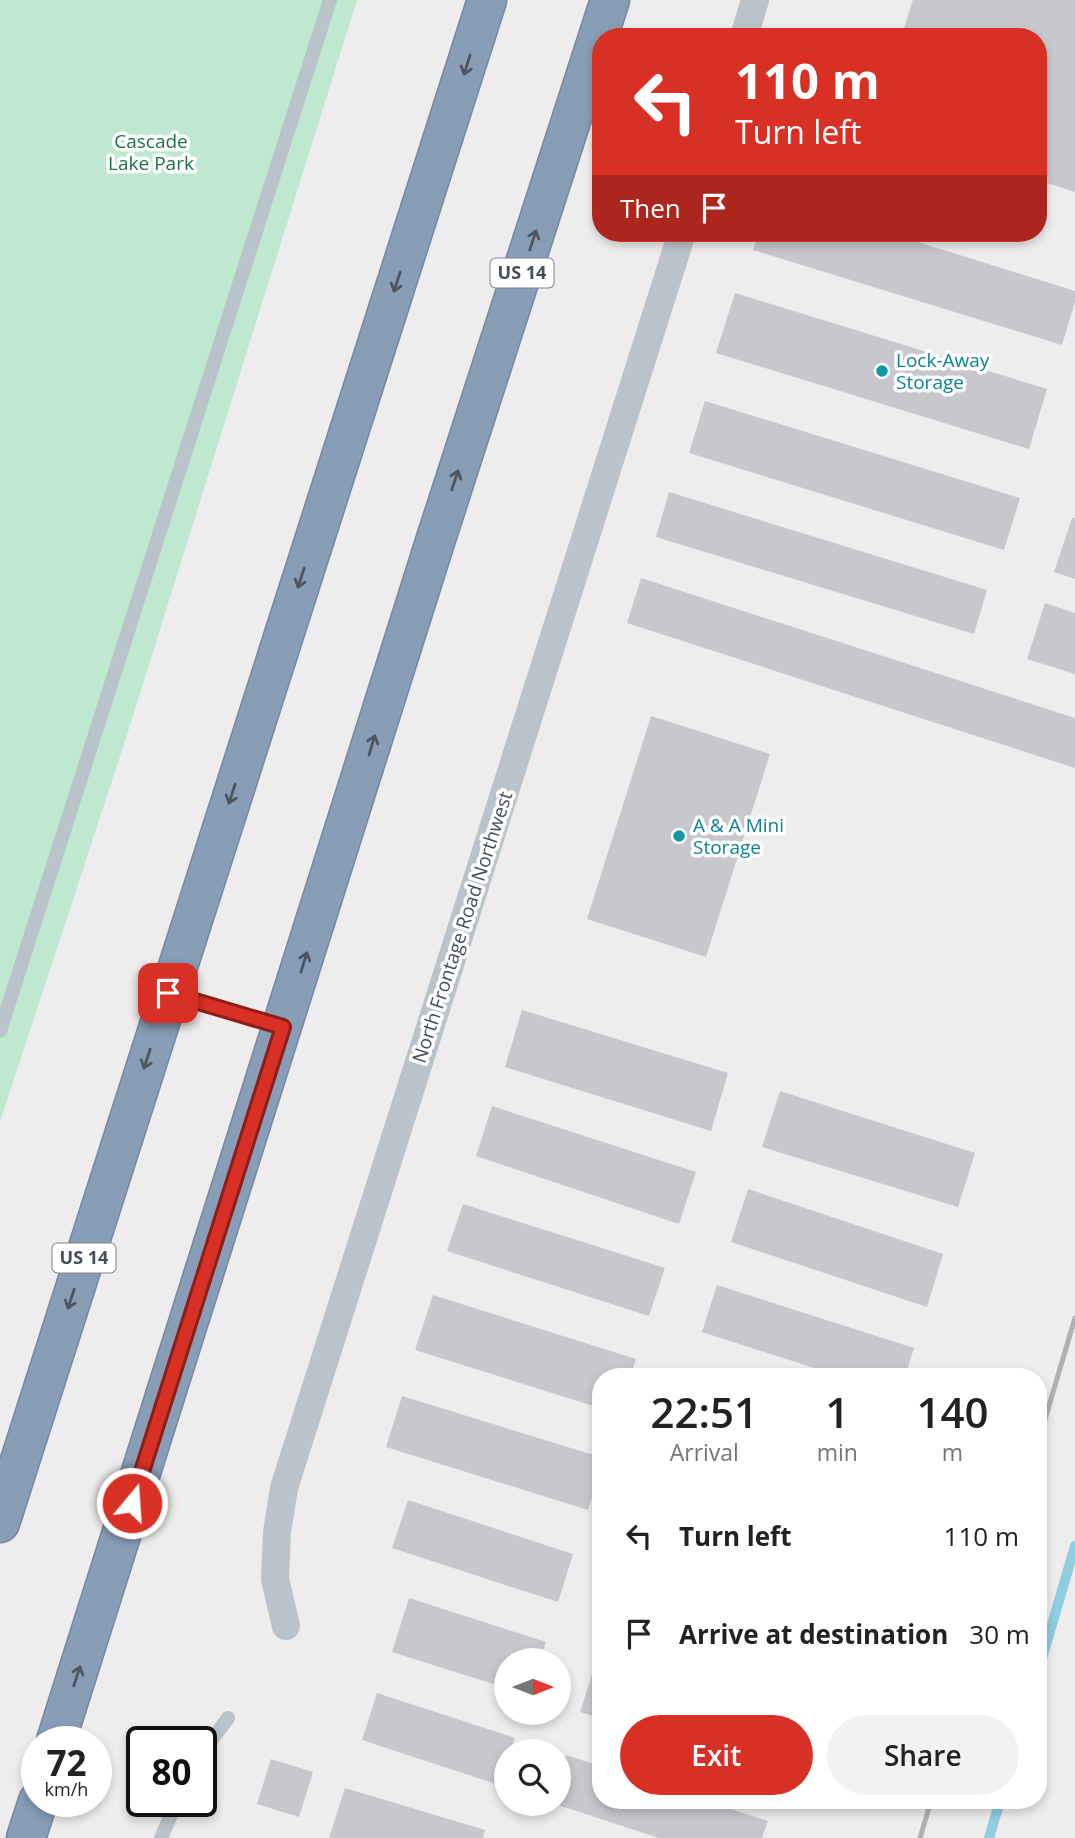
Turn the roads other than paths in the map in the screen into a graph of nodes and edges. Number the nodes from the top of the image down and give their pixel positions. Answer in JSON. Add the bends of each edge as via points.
{"nodes":[{"id":1,"x":330,"y":0,"type":"edge"},
{"id":2,"x":487,"y":0,"type":"edge"},
{"id":3,"x":610,"y":0,"type":"edge"},
{"id":4,"x":755,"y":0,"type":"edge"},
{"id":5,"x":601,"y":28,"type":"edge"},
{"id":6,"x":747,"y":28,"type":"edge"},
{"id":7,"x":592,"y":56,"type":"edge"},
{"id":8,"x":679,"y":242,"type":"edge"},
{"id":9,"x":168,"y":993,"type":"junction"},
{"id":10,"x":283,"y":1027,"type":"junction"},
{"id":11,"x":0,"y":1031,"type":"edge"},
{"id":12,"x":0,"y":1523,"type":"edge"},
{"id":13,"x":286,"y":1626,"type":"dead end"},
{"id":14,"x":228,"y":1718,"type":"dead end"},
{"id":15,"x":61,"y":1726,"type":"edge"},
{"id":16,"x":217,"y":1733,"type":"edge"},
{"id":17,"x":32,"y":1817,"type":"edge"},
{"id":18,"x":170,"y":1817,"type":"edge"},
{"id":19,"x":26,"y":1838,"type":"edge"},
{"id":20,"x":161,"y":1838,"type":"edge"}],
"edges":[{"from":1,"to":11,"type":"lane"},
{"from":2,"to":9,"type":"highway","number":"US 14","one_way":true},
{"from":5,"to":3,"type":"highway","number":"US 14","one_way":true},
{"from":4,"to":6,"type":"street"},
{"from":10,"to":7,"type":"highway","number":"US 14","one_way":true},
{"from":8,"to":13,"type":"street","name":"North Frontage Road Northwest","via":[[284,1488],[276,1532],[275,1579]]},
{"from":9,"to":10,"type":"lane"},
{"from":9,"to":12,"type":"highway","number":"US 14","one_way":true},
{"from":15,"to":10,"type":"highway","number":"US 14","one_way":true},
{"from":14,"to":16,"type":"lane"},
{"from":17,"to":19,"type":"highway"},
{"from":18,"to":20,"type":"lane"}]}
